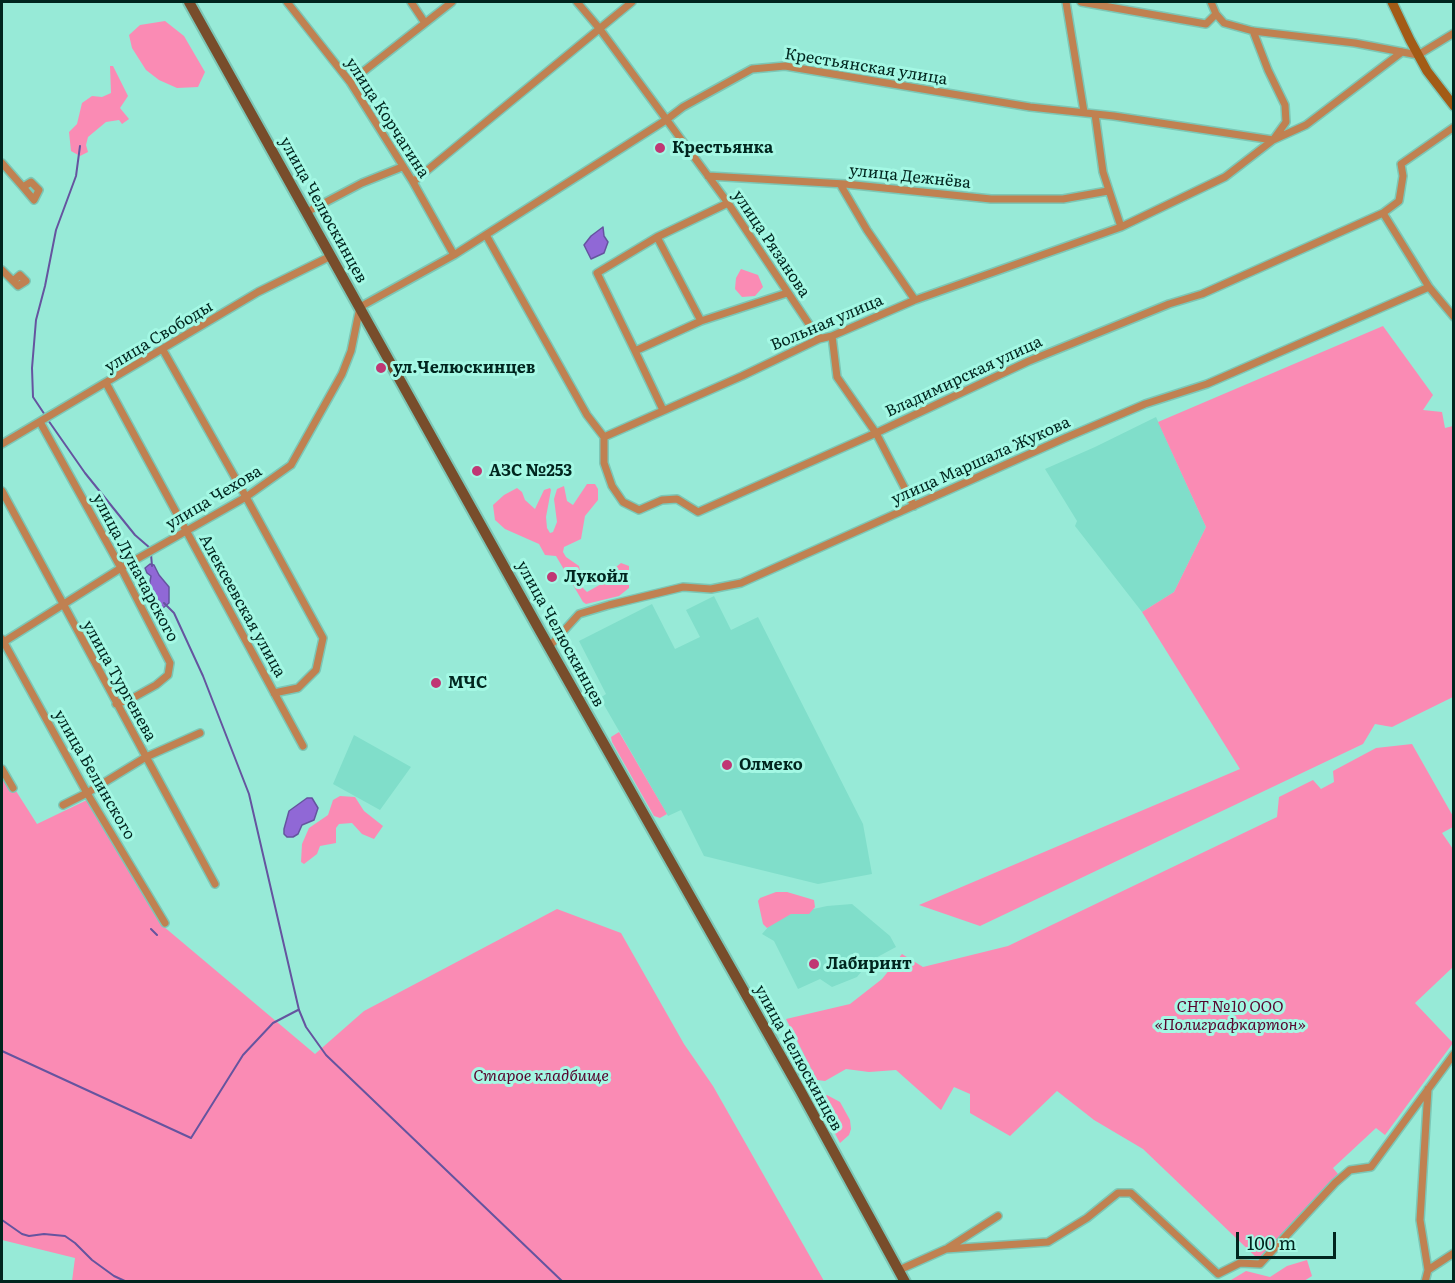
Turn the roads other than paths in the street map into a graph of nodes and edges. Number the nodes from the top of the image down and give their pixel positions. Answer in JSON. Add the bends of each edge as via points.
{"nodes":[{"id":1,"x":189,"y":2,"type":"edge"},
{"id":2,"x":288,"y":2,"type":"edge"},
{"id":3,"x":411,"y":2,"type":"edge"},
{"id":4,"x":452,"y":2,"type":"edge"},
{"id":5,"x":577,"y":2,"type":"edge"},
{"id":6,"x":632,"y":2,"type":"edge"},
{"id":7,"x":1066,"y":2,"type":"edge"},
{"id":8,"x":1081,"y":2,"type":"edge"},
{"id":9,"x":1211,"y":2,"type":"edge"},
{"id":10,"x":1392,"y":2,"type":"edge"},
{"id":11,"x":1216,"y":14,"type":"junction"},
{"id":12,"x":425,"y":23,"type":"junction"},
{"id":13,"x":599,"y":28,"type":"junction"},
{"id":14,"x":1253,"y":31,"type":"junction"},
{"id":15,"x":1454,"y":33,"type":"edge"},
{"id":16,"x":1402,"y":52,"type":"junction"},
{"id":17,"x":1418,"y":55,"type":"junction"},
{"id":18,"x":350,"y":82,"type":"junction"},
{"id":19,"x":1454,"y":106,"type":"edge"},
{"id":20,"x":1084,"y":112,"type":"junction"},
{"id":21,"x":1095,"y":114,"type":"junction"},
{"id":22,"x":666,"y":120,"type":"junction"},
{"id":23,"x":1454,"y":127,"type":"edge"},
{"id":24,"x":1273,"y":140,"type":"junction"},
{"id":25,"x":2,"y":163,"type":"edge"},
{"id":26,"x":402,"y":167,"type":"junction"},
{"id":27,"x":708,"y":176,"type":"junction"},
{"id":28,"x":413,"y":183,"type":"junction"},
{"id":29,"x":840,"y":184,"type":"junction"},
{"id":30,"x":23,"y":187,"type":"dead end"},
{"id":31,"x":1108,"y":191,"type":"junction"},
{"id":32,"x":728,"y":203,"type":"junction"},
{"id":33,"x":308,"y":212,"type":"junction"},
{"id":34,"x":1383,"y":213,"type":"junction"},
{"id":35,"x":1121,"y":227,"type":"junction"},
{"id":36,"x":486,"y":235,"type":"junction"},
{"id":37,"x":657,"y":237,"type":"junction"},
{"id":38,"x":454,"y":255,"type":"junction"},
{"id":39,"x":331,"y":256,"type":"junction"},
{"id":40,"x":2,"y":270,"type":"edge"},
{"id":41,"x":13,"y":281,"type":"dead end"},
{"id":42,"x":1429,"y":287,"type":"junction"},
{"id":43,"x":788,"y":293,"type":"junction"},
{"id":44,"x":915,"y":300,"type":"junction"},
{"id":45,"x":360,"y":307,"type":"junction"},
{"id":46,"x":1454,"y":317,"type":"edge"},
{"id":47,"x":701,"y":321,"type":"junction"},
{"id":48,"x":832,"y":336,"type":"junction"},
{"id":49,"x":819,"y":339,"type":"junction"},
{"id":50,"x":163,"y":350,"type":"junction"},
{"id":51,"x":635,"y":351,"type":"junction"},
{"id":52,"x":106,"y":383,"type":"junction"},
{"id":53,"x":663,"y":410,"type":"junction"},
{"id":54,"x":40,"y":422,"type":"junction"},
{"id":55,"x":876,"y":433,"type":"junction"},
{"id":56,"x":604,"y":437,"type":"junction"},
{"id":57,"x":2,"y":444,"type":"edge"},
{"id":58,"x":2,"y":491,"type":"edge"},
{"id":59,"x":246,"y":496,"type":"junction"},
{"id":60,"x":914,"y":506,"type":"junction"},
{"id":61,"x":186,"y":532,"type":"junction"},
{"id":62,"x":122,"y":568,"type":"junction"},
{"id":63,"x":63,"y":606,"type":"junction"},
{"id":64,"x":2,"y":641,"type":"edge"},
{"id":65,"x":549,"y":646,"type":"junction"},
{"id":66,"x":274,"y":693,"type":"junction"},
{"id":67,"x":116,"y":704,"type":"junction"},
{"id":68,"x":200,"y":733,"type":"dead end"},
{"id":69,"x":303,"y":746,"type":"dead end"},
{"id":70,"x":146,"y":757,"type":"junction"},
{"id":71,"x":2,"y":769,"type":"edge"},
{"id":72,"x":13,"y":788,"type":"dead end"},
{"id":73,"x":87,"y":793,"type":"junction"},
{"id":74,"x":63,"y":805,"type":"dead end"},
{"id":75,"x":215,"y":884,"type":"dead end"},
{"id":76,"x":165,"y":923,"type":"dead end"},
{"id":77,"x":1454,"y":1054,"type":"edge"},
{"id":78,"x":1428,"y":1089,"type":"junction"},
{"id":79,"x":998,"y":1216,"type":"dead end"},
{"id":80,"x":946,"y":1249,"type":"junction"},
{"id":81,"x":1454,"y":1253,"type":"edge"},
{"id":82,"x":899,"y":1270,"type":"junction"},
{"id":83,"x":1428,"y":1270,"type":"junction"},
{"id":84,"x":905,"y":1281,"type":"edge"},
{"id":85,"x":1425,"y":1281,"type":"edge"}],
"edges":[{"from":1,"to":33,"type":"main road","name":"улица Челюскинцев"},
{"from":2,"to":18,"type":"street","name":"улица Корчагина"},
{"from":3,"to":12,"type":"street"},
{"from":4,"to":12,"type":"street"},
{"from":5,"to":13,"type":"street","name":"улица Рязанова"},
{"from":6,"to":13,"type":"street"},
{"from":7,"to":20,"type":"street"},
{"from":8,"to":11,"type":"street","via":[[1206,24]]},
{"from":9,"to":11,"type":"street"},
{"from":10,"to":17,"type":"street"},
{"from":11,"to":14,"type":"street","via":[[1224,23]]},
{"from":12,"to":18,"type":"street"},
{"from":13,"to":22,"type":"street","name":"улица Рязанова"},
{"from":13,"to":28,"type":"street"},
{"from":14,"to":16,"type":"street"},
{"from":14,"to":24,"type":"street","via":[[1285,105],[1286,122]]},
{"from":15,"to":17,"type":"street"},
{"from":16,"to":17,"type":"street"},
{"from":16,"to":24,"type":"street","via":[[1306,125]]},
{"from":17,"to":19,"type":"street"},
{"from":18,"to":26,"type":"street","name":"улица Корчагина"},
{"from":20,"to":21,"type":"street","name":"Крестьянская улица"},
{"from":20,"to":22,"type":"street","name":"Крестьянская улица","via":[[1030,107],[785,66],[752,69]]},
{"from":21,"to":24,"type":"street","name":"Крестьянская улица"},
{"from":21,"to":31,"type":"street"},
{"from":22,"to":27,"type":"street","name":"улица Рязанова"},
{"from":22,"to":36,"type":"street","name":"Крестьянская улица"},
{"from":23,"to":34,"type":"street","name":"Владимирская улица","via":[[1401,164],[1399,201]]},
{"from":24,"to":35,"type":"street","name":"Вольная улица","via":[[1225,177]]},
{"from":25,"to":30,"type":"street"},
{"from":26,"to":28,"type":"street","name":"улица Корчагина"},
{"from":26,"to":33,"type":"street"},
{"from":27,"to":29,"type":"street","name":"улица Дежнёва"},
{"from":27,"to":32,"type":"street","name":"улица Рязанова"},
{"from":28,"to":38,"type":"street","name":"улица Корчагина"},
{"from":29,"to":31,"type":"street","name":"улица Дежнёва","via":[[992,199],[1063,199]]},
{"from":29,"to":44,"type":"street"},
{"from":31,"to":35,"type":"street"},
{"from":32,"to":37,"type":"street"},
{"from":32,"to":43,"type":"street","name":"улица Рязанова"},
{"from":33,"to":39,"type":"main road","name":"улица Челюскинцев"},
{"from":34,"to":42,"type":"street"},
{"from":34,"to":55,"type":"street","name":"Владимирская улица","via":[[1202,294],[1029,361]]},
{"from":35,"to":44,"type":"street","name":"Вольная улица"},
{"from":36,"to":38,"type":"street","name":"Крестьянская улица"},
{"from":36,"to":56,"type":"street","via":[[587,415]]},
{"from":37,"to":47,"type":"street"},
{"from":37,"to":51,"type":"street","via":[[597,273]]},
{"from":38,"to":45,"type":"street","name":"Крестьянская улица"},
{"from":39,"to":45,"type":"main road","name":"улица Челюскинцев"},
{"from":39,"to":50,"type":"street","name":"улица Свободы","via":[[258,292]]},
{"from":40,"to":41,"type":"street"},
{"from":42,"to":46,"type":"street"},
{"from":42,"to":60,"type":"street","name":"улица Маршала Жукова","via":[[1208,384],[1145,404]]},
{"from":43,"to":47,"type":"street"},
{"from":43,"to":49,"type":"street","name":"улица Рязанова"},
{"from":44,"to":48,"type":"street","name":"Вольная улица"},
{"from":45,"to":59,"type":"street","name":"улица Чехова","via":[[342,374],[291,465]]},
{"from":45,"to":65,"type":"main road","name":"улица Челюскинцев"},
{"from":47,"to":51,"type":"street"},
{"from":48,"to":49,"type":"street"},
{"from":48,"to":55,"type":"street","via":[[837,377]]},
{"from":49,"to":53,"type":"street","name":"Вольная улица"},
{"from":50,"to":52,"type":"street","name":"улица Свободы"},
{"from":50,"to":59,"type":"street"},
{"from":51,"to":53,"type":"street"},
{"from":52,"to":54,"type":"street","name":"улица Свободы"},
{"from":52,"to":61,"type":"street","name":"Алексеевская улица"},
{"from":53,"to":56,"type":"street","name":"Вольная улица"},
{"from":54,"to":57,"type":"street","name":"улица Свободы"},
{"from":54,"to":62,"type":"street","name":"улица Луначарского"},
{"from":55,"to":56,"type":"street","name":"Владимирская улица","via":[[698,512],[677,499],[662,500],[639,510],[623,502],[604,463]]},
{"from":55,"to":60,"type":"street"},
{"from":58,"to":63,"type":"street","name":"улица Тургенева"},
{"from":59,"to":61,"type":"street","name":"улица Чехова"},
{"from":59,"to":66,"type":"street","via":[[323,638],[316,670],[298,688]]},
{"from":60,"to":65,"type":"street","name":"улица Маршала Жукова","via":[[741,583],[711,589],[683,587],[579,614]]},
{"from":61,"to":62,"type":"street","name":"улица Чехова"},
{"from":61,"to":66,"type":"street","name":"Алексеевская улица"},
{"from":62,"to":63,"type":"street","name":"улица Чехова"},
{"from":62,"to":67,"type":"street","name":"улица Луначарского","via":[[170,670],[156,685]]},
{"from":63,"to":64,"type":"street","name":"улица Чехова"},
{"from":63,"to":67,"type":"street","name":"улица Тургенева"},
{"from":64,"to":73,"type":"street","name":"улица Белинского"},
{"from":65,"to":82,"type":"main road","name":"улица Челюскинцев"},
{"from":66,"to":69,"type":"street","name":"Алексеевская улица"},
{"from":67,"to":70,"type":"street","name":"улица Тургенева"},
{"from":68,"to":70,"type":"street"},
{"from":70,"to":73,"type":"street"},
{"from":70,"to":75,"type":"street","name":"улица Тургенева"},
{"from":71,"to":72,"type":"street"},
{"from":73,"to":74,"type":"street"},
{"from":73,"to":76,"type":"street","name":"улица Белинского"},
{"from":77,"to":78,"type":"street"},
{"from":78,"to":80,"type":"street","via":[[1371,1167],[1350,1170],[1335,1183],[1260,1264],[1240,1263],[1218,1274],[1131,1194],[1118,1193],[1048,1242]]},
{"from":78,"to":83,"type":"street","via":[[1420,1220]]},
{"from":79,"to":80,"type":"street"},
{"from":80,"to":82,"type":"street"},
{"from":81,"to":83,"type":"street"},
{"from":82,"to":84,"type":"main road","name":"улица Челюскинцев"},
{"from":83,"to":85,"type":"street"}]}
